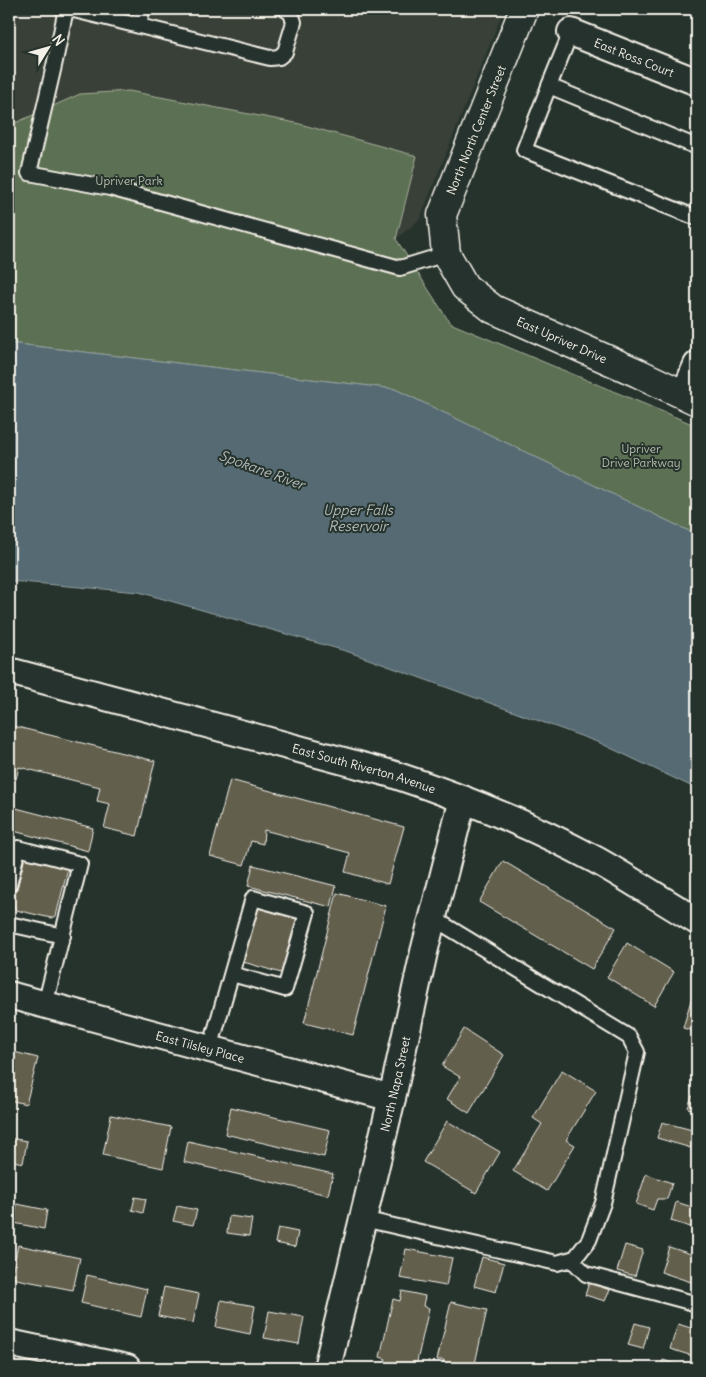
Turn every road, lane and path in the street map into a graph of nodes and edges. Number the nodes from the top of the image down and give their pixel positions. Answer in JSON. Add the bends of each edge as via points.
{"nodes":[{"id":1,"x":66,"y":9,"type":"edge"},
{"id":2,"x":70,"y":9,"type":"edge"},
{"id":3,"x":142,"y":9,"type":"edge"},
{"id":4,"x":285,"y":9,"type":"edge"},
{"id":5,"x":524,"y":9,"type":"edge"},
{"id":6,"x":139,"y":26,"type":"junction"},
{"id":7,"x":571,"y":32,"type":"joint"},
{"id":8,"x":697,"y":82,"type":"edge"},
{"id":9,"x":549,"y":86,"type":"junction"},
{"id":10,"x":697,"y":147,"type":"edge"},
{"id":11,"x":697,"y":218,"type":"edge"},
{"id":12,"x":446,"y":254,"type":"junction"},
{"id":13,"x":697,"y":366,"type":"edge"},
{"id":14,"x":691,"y":398,"type":"edge"},
{"id":15,"x":9,"y":671,"type":"edge"},
{"id":16,"x":463,"y":799,"type":"junction"},
{"id":17,"x":9,"y":885,"type":"edge"},
{"id":18,"x":433,"y":918,"type":"junction"},
{"id":19,"x":697,"y":921,"type":"edge"},
{"id":20,"x":9,"y":924,"type":"edge"},
{"id":21,"x":63,"y":936,"type":"junction"},
{"id":22,"x":232,"y":974,"type":"junction"},
{"id":23,"x":9,"y":995,"type":"edge"},
{"id":24,"x":45,"y":1005,"type":"junction"},
{"id":25,"x":210,"y":1048,"type":"junction"},
{"id":26,"x":392,"y":1098,"type":"junction"},
{"id":27,"x":363,"y":1220,"type":"junction"},
{"id":28,"x":571,"y":1259,"type":"junction"},
{"id":29,"x":697,"y":1304,"type":"edge"},
{"id":30,"x":9,"y":1343,"type":"edge"},
{"id":31,"x":127,"y":1368,"type":"edge"},
{"id":32,"x":327,"y":1368,"type":"edge"}],
"edges":[{"from":1,"to":12,"type":"lane","via":[[29,173],[110,188],[400,268]]},
{"from":2,"to":6,"type":"lane"},
{"from":3,"to":6,"type":"lane"},
{"from":4,"to":6,"type":"lane","via":[[291,13],[294,22],[284,52],[279,57],[270,58]]},
{"from":5,"to":12,"type":"street","name":"North North Center Street","via":[[442,214]]},
{"from":7,"to":8,"type":"street","name":"East Ross Court"},
{"from":7,"to":9,"type":"lane"},
{"from":9,"to":10,"type":"lane"},
{"from":9,"to":11,"type":"lane","via":[[524,150]]},
{"from":12,"to":14,"type":"street","name":"East Upriver Drive","via":[[465,288],[493,309]]},
{"from":13,"to":14,"type":"street"},
{"from":15,"to":16,"type":"street","name":"East South Riverton Avenue","via":[[392,774]]},
{"from":16,"to":18,"type":"street","name":"North Napa Street"},
{"from":16,"to":19,"type":"street","name":"East South Riverton Avenue","via":[[597,861]]},
{"from":17,"to":21,"type":"lane","via":[[18,848],[80,864]]},
{"from":18,"to":26,"type":"street","name":"North Napa Street"},
{"from":18,"to":28,"type":"lane","via":[[611,1024],[629,1037],[636,1052],[603,1203],[589,1240]]},
{"from":20,"to":21,"type":"lane"},
{"from":21,"to":24,"type":"lane"},
{"from":22,"to":22,"type":"lane","via":[[285,989],[307,914],[253,898]]},
{"from":22,"to":25,"type":"lane"},
{"from":23,"to":24,"type":"street","name":"East Tilsley Place"},
{"from":24,"to":25,"type":"street","name":"East Tilsley Place"},
{"from":25,"to":26,"type":"street","name":"East Tilsley Place"},
{"from":26,"to":27,"type":"street","name":"North Napa Street"},
{"from":27,"to":28,"type":"lane","via":[[557,1264]]},
{"from":27,"to":32,"type":"street","name":"North Napa Street"},
{"from":28,"to":29,"type":"lane","via":[[586,1274]]},
{"from":30,"to":31,"type":"street"}]}
